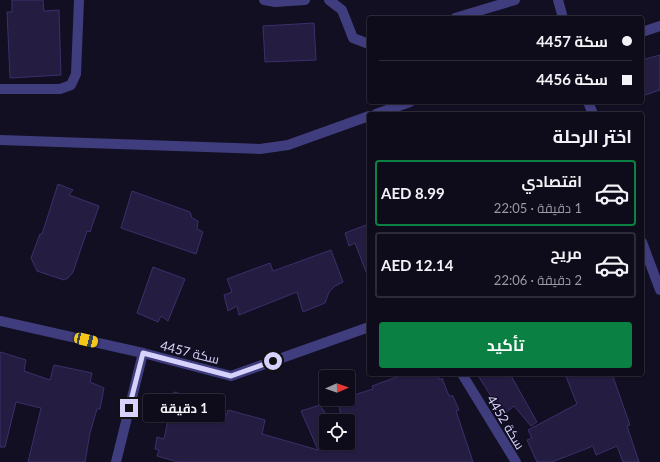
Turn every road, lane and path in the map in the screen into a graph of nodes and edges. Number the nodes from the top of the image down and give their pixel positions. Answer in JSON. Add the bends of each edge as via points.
{"nodes":[{"id":1,"x":79,"y":0,"type":"edge"},
{"id":2,"x":264,"y":0,"type":"edge"},
{"id":3,"x":305,"y":0,"type":"edge"},
{"id":4,"x":329,"y":0,"type":"edge"},
{"id":5,"x":515,"y":0,"type":"edge"},
{"id":6,"x":558,"y":0,"type":"edge"},
{"id":7,"x":462,"y":16,"type":"edge"},
{"id":8,"x":562,"y":16,"type":"edge"},
{"id":9,"x":660,"y":26,"type":"edge"},
{"id":10,"x":644,"y":31,"type":"edge"},
{"id":11,"x":367,"y":43,"type":"edge"},
{"id":12,"x":0,"y":89,"type":"edge"},
{"id":13,"x":404,"y":104,"type":"edge"},
{"id":14,"x":382,"y":112,"type":"edge"},
{"id":15,"x":367,"y":117,"type":"edge"},
{"id":16,"x":0,"y":140,"type":"edge"},
{"id":17,"x":644,"y":247,"type":"edge"},
{"id":18,"x":660,"y":290,"type":"edge"},
{"id":19,"x":0,"y":321,"type":"edge"},
{"id":20,"x":367,"y":328,"type":"edge"},
{"id":21,"x":143,"y":353,"type":"junction"},
{"id":22,"x":463,"y":376,"type":"edge"},
{"id":23,"x":116,"y":462,"type":"edge"},
{"id":24,"x":516,"y":462,"type":"edge"}],
"edges":[{"from":1,"to":12,"type":"street","via":[[76,74],[71,85],[60,89]]},
{"from":2,"to":3,"type":"street"},
{"from":4,"to":11,"type":"street","via":[[342,10],[353,38]]},
{"from":5,"to":7,"type":"street"},
{"from":6,"to":8,"type":"street"},
{"from":9,"to":10,"type":"street"},
{"from":13,"to":14,"type":"street"},
{"from":15,"to":16,"type":"street","via":[[288,145],[260,150]]},
{"from":17,"to":18,"type":"street"},
{"from":19,"to":21,"type":"street","name":"سكة 4457"},
{"from":20,"to":21,"type":"street","name":"سكة 4457","via":[[231,376]]},
{"from":21,"to":23,"type":"street"},
{"from":22,"to":24,"type":"street","name":"سكة 4452"}]}
